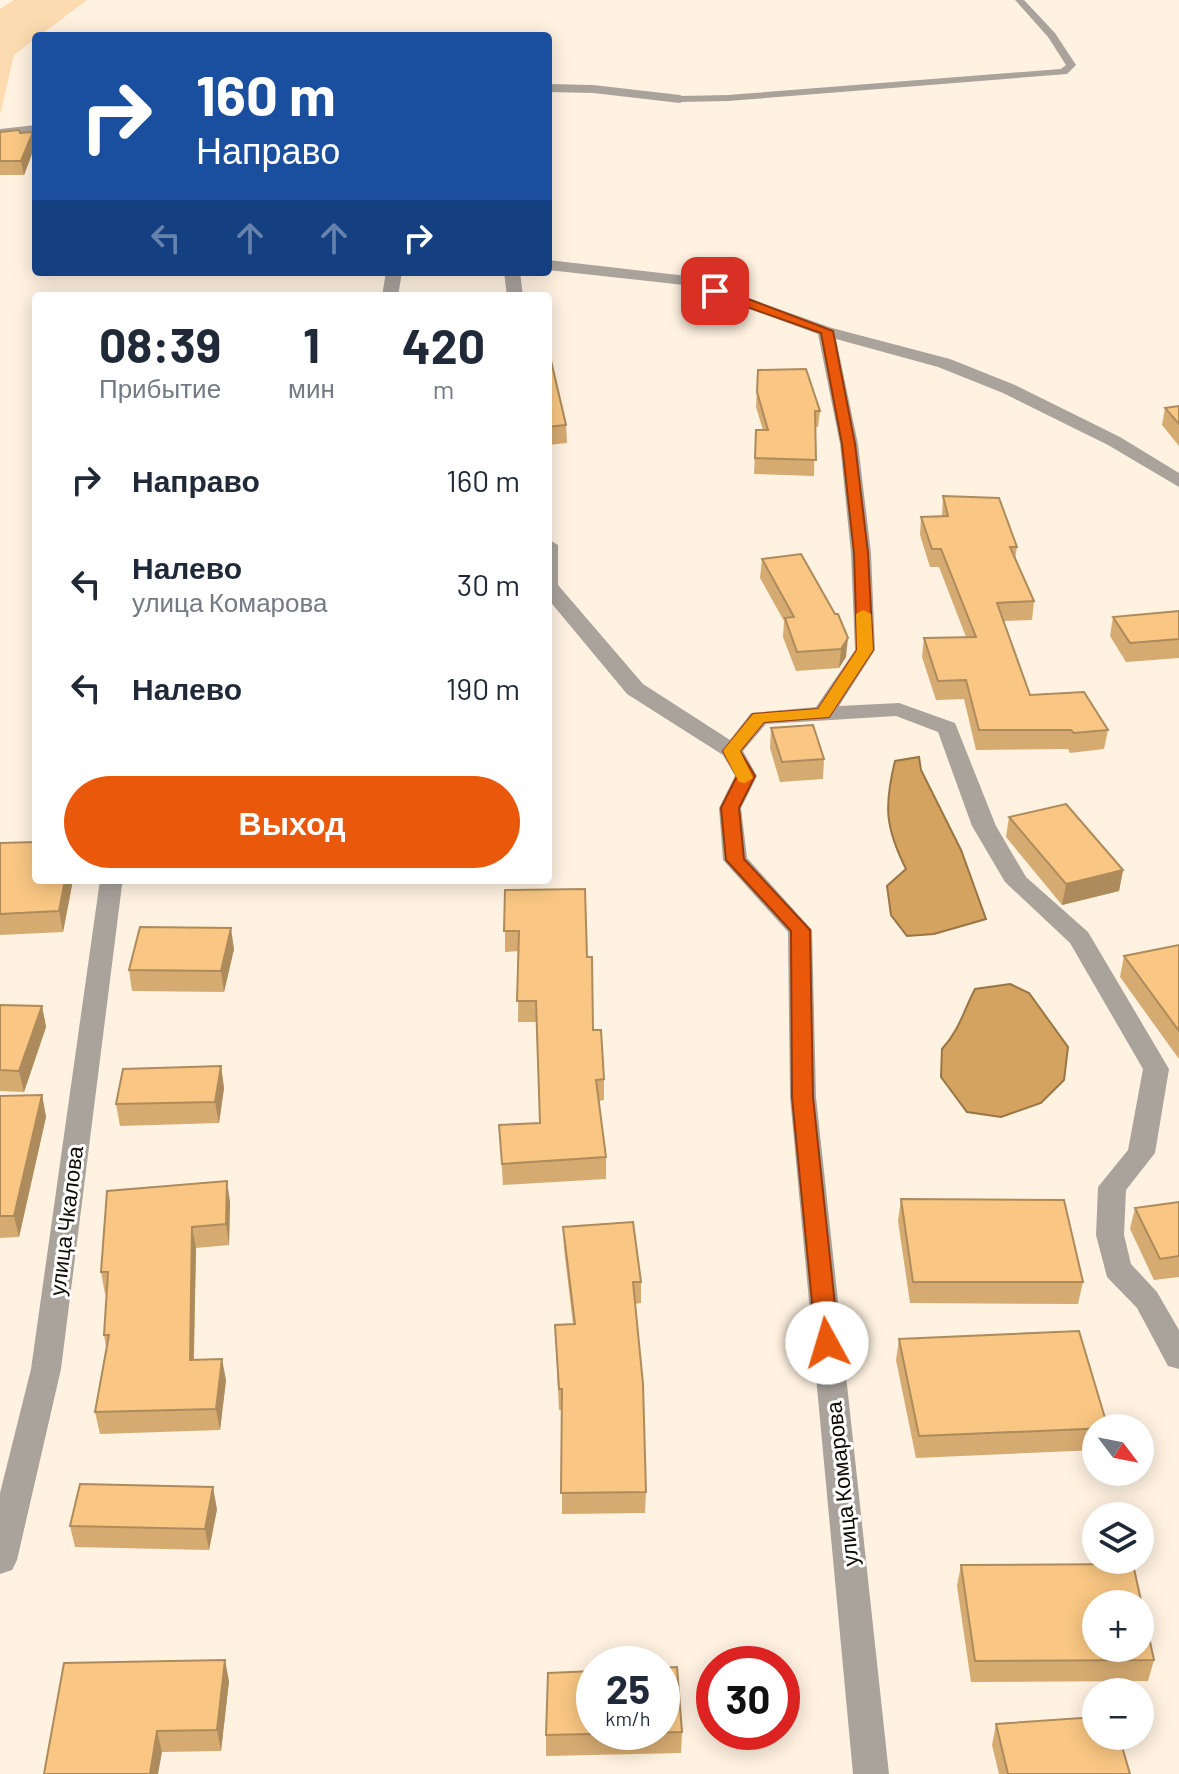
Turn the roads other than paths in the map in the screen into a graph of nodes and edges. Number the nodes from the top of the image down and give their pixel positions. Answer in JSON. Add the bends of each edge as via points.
{"nodes":[{"id":1,"x":1019,"y":0,"type":"edge"},
{"id":2,"x":552,"y":88,"type":"edge"},
{"id":3,"x":680,"y":99,"type":"joint"},
{"id":4,"x":32,"y":129,"type":"edge"},
{"id":5,"x":0,"y":133,"type":"edge"},
{"id":6,"x":552,"y":265,"type":"edge"},
{"id":7,"x":826,"y":331,"type":"junction"},
{"id":8,"x":1179,"y":481,"type":"edge"},
{"id":9,"x":552,"y":591,"type":"edge"},
{"id":10,"x":823,"y":713,"type":"junction"},
{"id":11,"x":732,"y":751,"type":"junction"},
{"id":12,"x":110,"y":884,"type":"edge"},
{"id":13,"x":1179,"y":1357,"type":"edge"},
{"id":14,"x":0,"y":1560,"type":"edge"},
{"id":15,"x":871,"y":1774,"type":"edge"}],
"edges":[{"from":1,"to":3,"type":"lane","via":[[1071,65],[1064,72]]},
{"from":2,"to":3,"type":"street"},
{"from":4,"to":5,"type":"street"},
{"from":6,"to":7,"type":"street","via":[[687,281]]},
{"from":7,"to":8,"type":"street","via":[[944,363],[1009,389],[1114,441]]},
{"from":7,"to":10,"type":"street","via":[[849,444],[865,650]]},
{"from":9,"to":11,"type":"street","via":[[635,689]]},
{"from":10,"to":11,"type":"street","via":[[759,718]]},
{"from":10,"to":13,"type":"street","via":[[899,709],[947,728],[984,826],[1017,882],[1079,938],[1156,1069],[1141,1153],[1112,1187],[1110,1235],[1117,1269],[1147,1300]]},
{"from":11,"to":15,"type":"street","name":"улица Комарова","via":[[746,776],[730,808],[735,860],[800,930],[803,1097]]},
{"from":12,"to":14,"type":"street","name":"улица Чкалова","via":[[46,1369]]}]}
